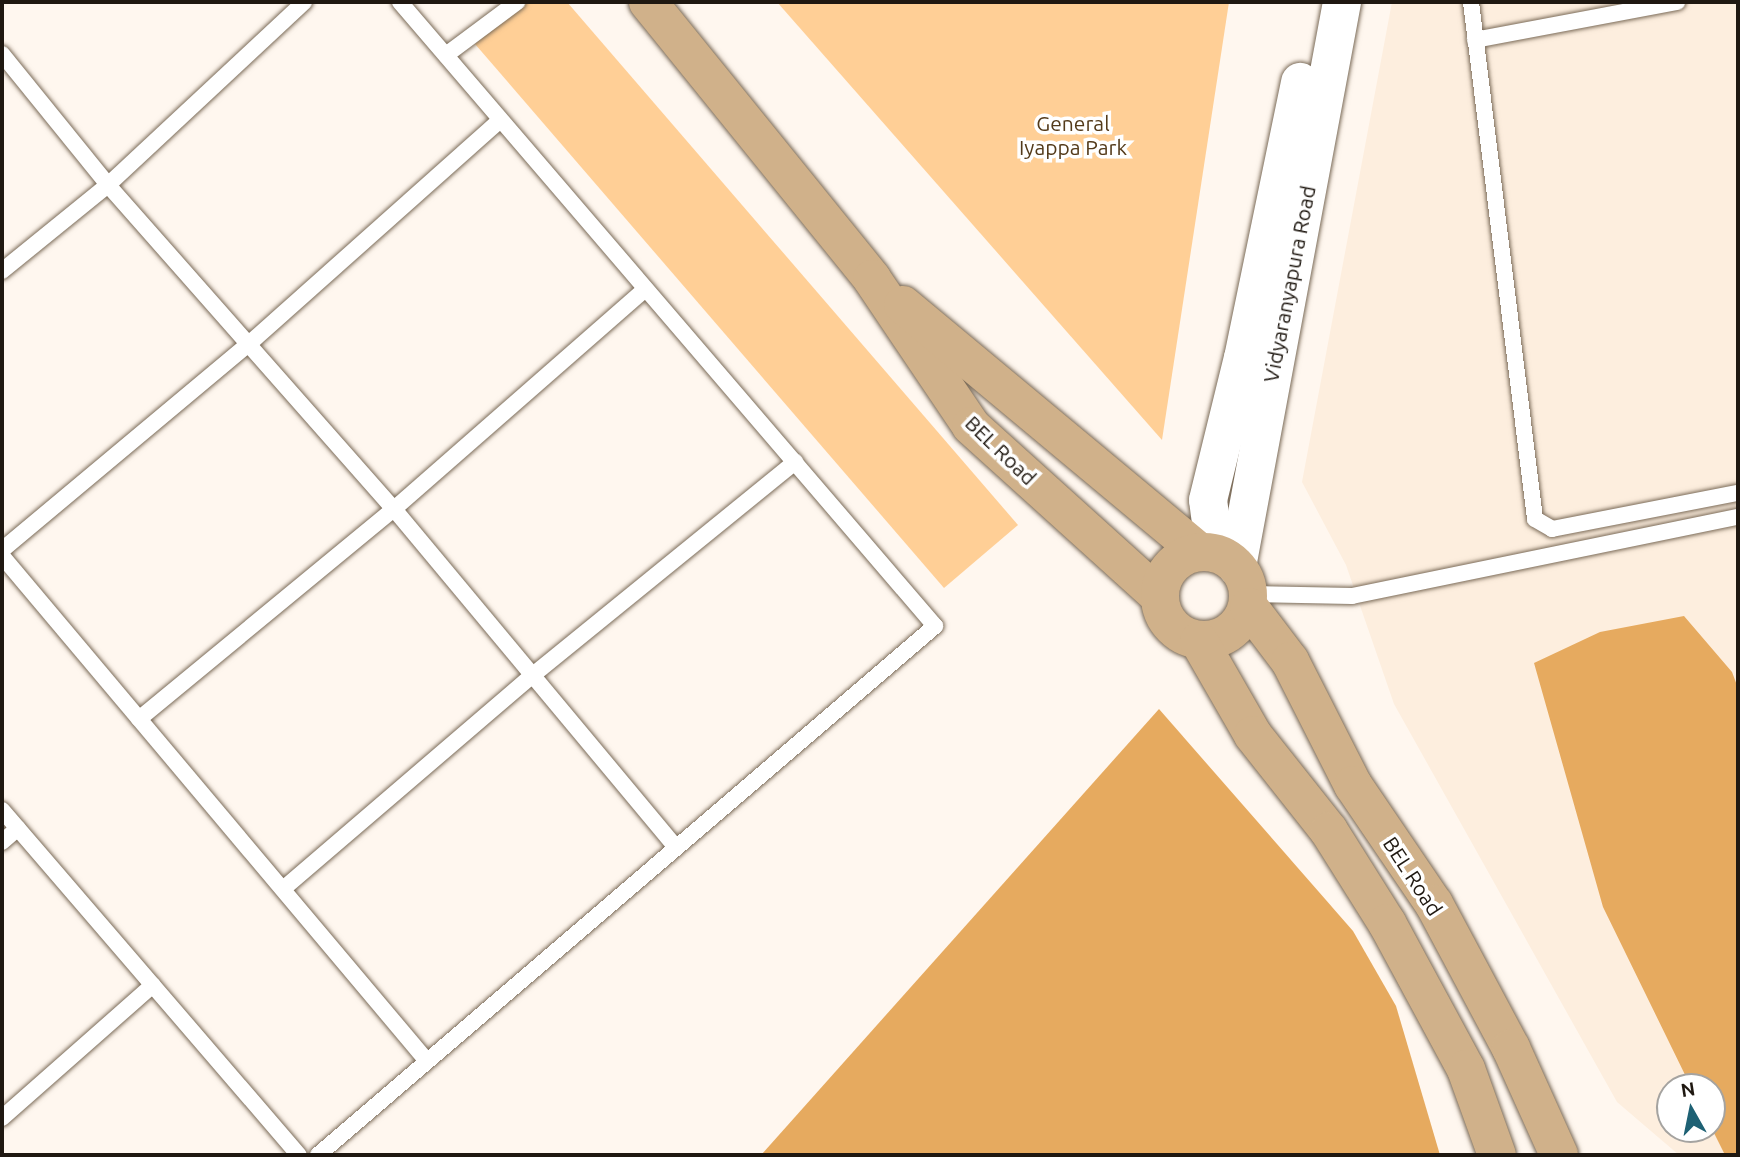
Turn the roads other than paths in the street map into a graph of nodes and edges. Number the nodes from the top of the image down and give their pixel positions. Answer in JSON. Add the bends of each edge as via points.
{"nodes":[{"id":1,"x":304,"y":2,"type":"edge"},
{"id":2,"x":400,"y":2,"type":"edge"},
{"id":3,"x":517,"y":2,"type":"edge"},
{"id":4,"x":648,"y":2,"type":"edge"},
{"id":5,"x":1316,"y":2,"type":"edge"},
{"id":6,"x":1342,"y":2,"type":"edge"},
{"id":7,"x":1471,"y":2,"type":"edge"},
{"id":8,"x":1677,"y":2,"type":"edge"},
{"id":9,"x":1475,"y":40,"type":"junction"},
{"id":10,"x":2,"y":54,"type":"edge"},
{"id":11,"x":446,"y":55,"type":"junction"},
{"id":12,"x":500,"y":120,"type":"junction"},
{"id":13,"x":108,"y":185,"type":"junction"},
{"id":14,"x":2,"y":271,"type":"edge"},
{"id":15,"x":872,"y":279,"type":"junction"},
{"id":16,"x":645,"y":289,"type":"junction"},
{"id":17,"x":250,"y":343,"type":"junction"},
{"id":18,"x":795,"y":462,"type":"junction"},
{"id":19,"x":1738,"y":493,"type":"edge"},
{"id":20,"x":394,"y":509,"type":"junction"},
{"id":21,"x":1738,"y":517,"type":"edge"},
{"id":22,"x":2,"y":550,"type":"edge"},
{"id":23,"x":2,"y":556,"type":"edge"},
{"id":24,"x":1230,"y":575,"type":"junction"},
{"id":25,"x":1159,"y":596,"type":"junction"},
{"id":26,"x":1199,"y":641,"type":"junction"},
{"id":27,"x":533,"y":675,"type":"junction"},
{"id":28,"x":139,"y":719,"type":"junction"},
{"id":29,"x":2,"y":810,"type":"edge"},
{"id":30,"x":18,"y":828,"type":"junction"},
{"id":31,"x":2,"y":842,"type":"edge"},
{"id":32,"x":676,"y":847,"type":"junction"},
{"id":33,"x":282,"y":889,"type":"junction"},
{"id":34,"x":153,"y":985,"type":"junction"},
{"id":35,"x":427,"y":1061,"type":"junction"},
{"id":36,"x":2,"y":1118,"type":"edge"},
{"id":37,"x":299,"y":1155,"type":"edge"},
{"id":38,"x":318,"y":1155,"type":"edge"},
{"id":39,"x":1497,"y":1155,"type":"edge"},
{"id":40,"x":1559,"y":1155,"type":"edge"}],
"edges":[{"from":1,"to":13,"type":"lane"},
{"from":2,"to":11,"type":"lane"},
{"from":3,"to":11,"type":"lane"},
{"from":4,"to":15,"type":"main road","name":"BEL Road"},
{"from":5,"to":24,"type":"main road","name":"Vidyaranyapura Road","via":[[1243,358],[1208,500]]},
{"from":6,"to":24,"type":"main road","name":"Vidyaranyapura Road"},
{"from":7,"to":9,"type":"lane"},
{"from":8,"to":9,"type":"lane"},
{"from":9,"to":19,"type":"lane","via":[[1535,519],[1552,529]]},
{"from":10,"to":13,"type":"lane"},
{"from":11,"to":12,"type":"lane"},
{"from":12,"to":16,"type":"lane"},
{"from":12,"to":17,"type":"lane"},
{"from":13,"to":14,"type":"lane"},
{"from":13,"to":17,"type":"lane"},
{"from":15,"to":24,"type":"main road","name":"BEL Road"},
{"from":15,"to":25,"type":"main road","name":"BEL Road","via":[[971,426]]},
{"from":16,"to":18,"type":"lane"},
{"from":16,"to":20,"type":"lane"},
{"from":17,"to":20,"type":"lane"},
{"from":17,"to":22,"type":"lane"},
{"from":18,"to":27,"type":"lane"},
{"from":18,"to":32,"type":"lane","via":[[935,626]]},
{"from":20,"to":27,"type":"lane"},
{"from":20,"to":28,"type":"lane"},
{"from":21,"to":24,"type":"lane","via":[[1352,596]]},
{"from":23,"to":28,"type":"lane"},
{"from":24,"to":25,"type":"main road","via":[[1178,560],[1164,575]]},
{"from":24,"to":26,"type":"main road","via":[[1231,631]]},
{"from":24,"to":40,"type":"main road","name":"BEL Road","via":[[1290,661],[1353,785],[1434,904],[1511,1048]]},
{"from":25,"to":26,"type":"main road","via":[[1170,626]]},
{"from":26,"to":39,"type":"main road","via":[[1252,735],[1329,831],[1387,922],[1466,1069]]},
{"from":27,"to":32,"type":"lane"},
{"from":27,"to":33,"type":"lane"},
{"from":28,"to":33,"type":"lane"},
{"from":29,"to":30,"type":"lane"},
{"from":30,"to":31,"type":"lane"},
{"from":30,"to":34,"type":"lane"},
{"from":32,"to":35,"type":"lane"},
{"from":33,"to":35,"type":"lane"},
{"from":34,"to":36,"type":"lane"},
{"from":34,"to":37,"type":"lane"},
{"from":35,"to":38,"type":"lane"}]}
